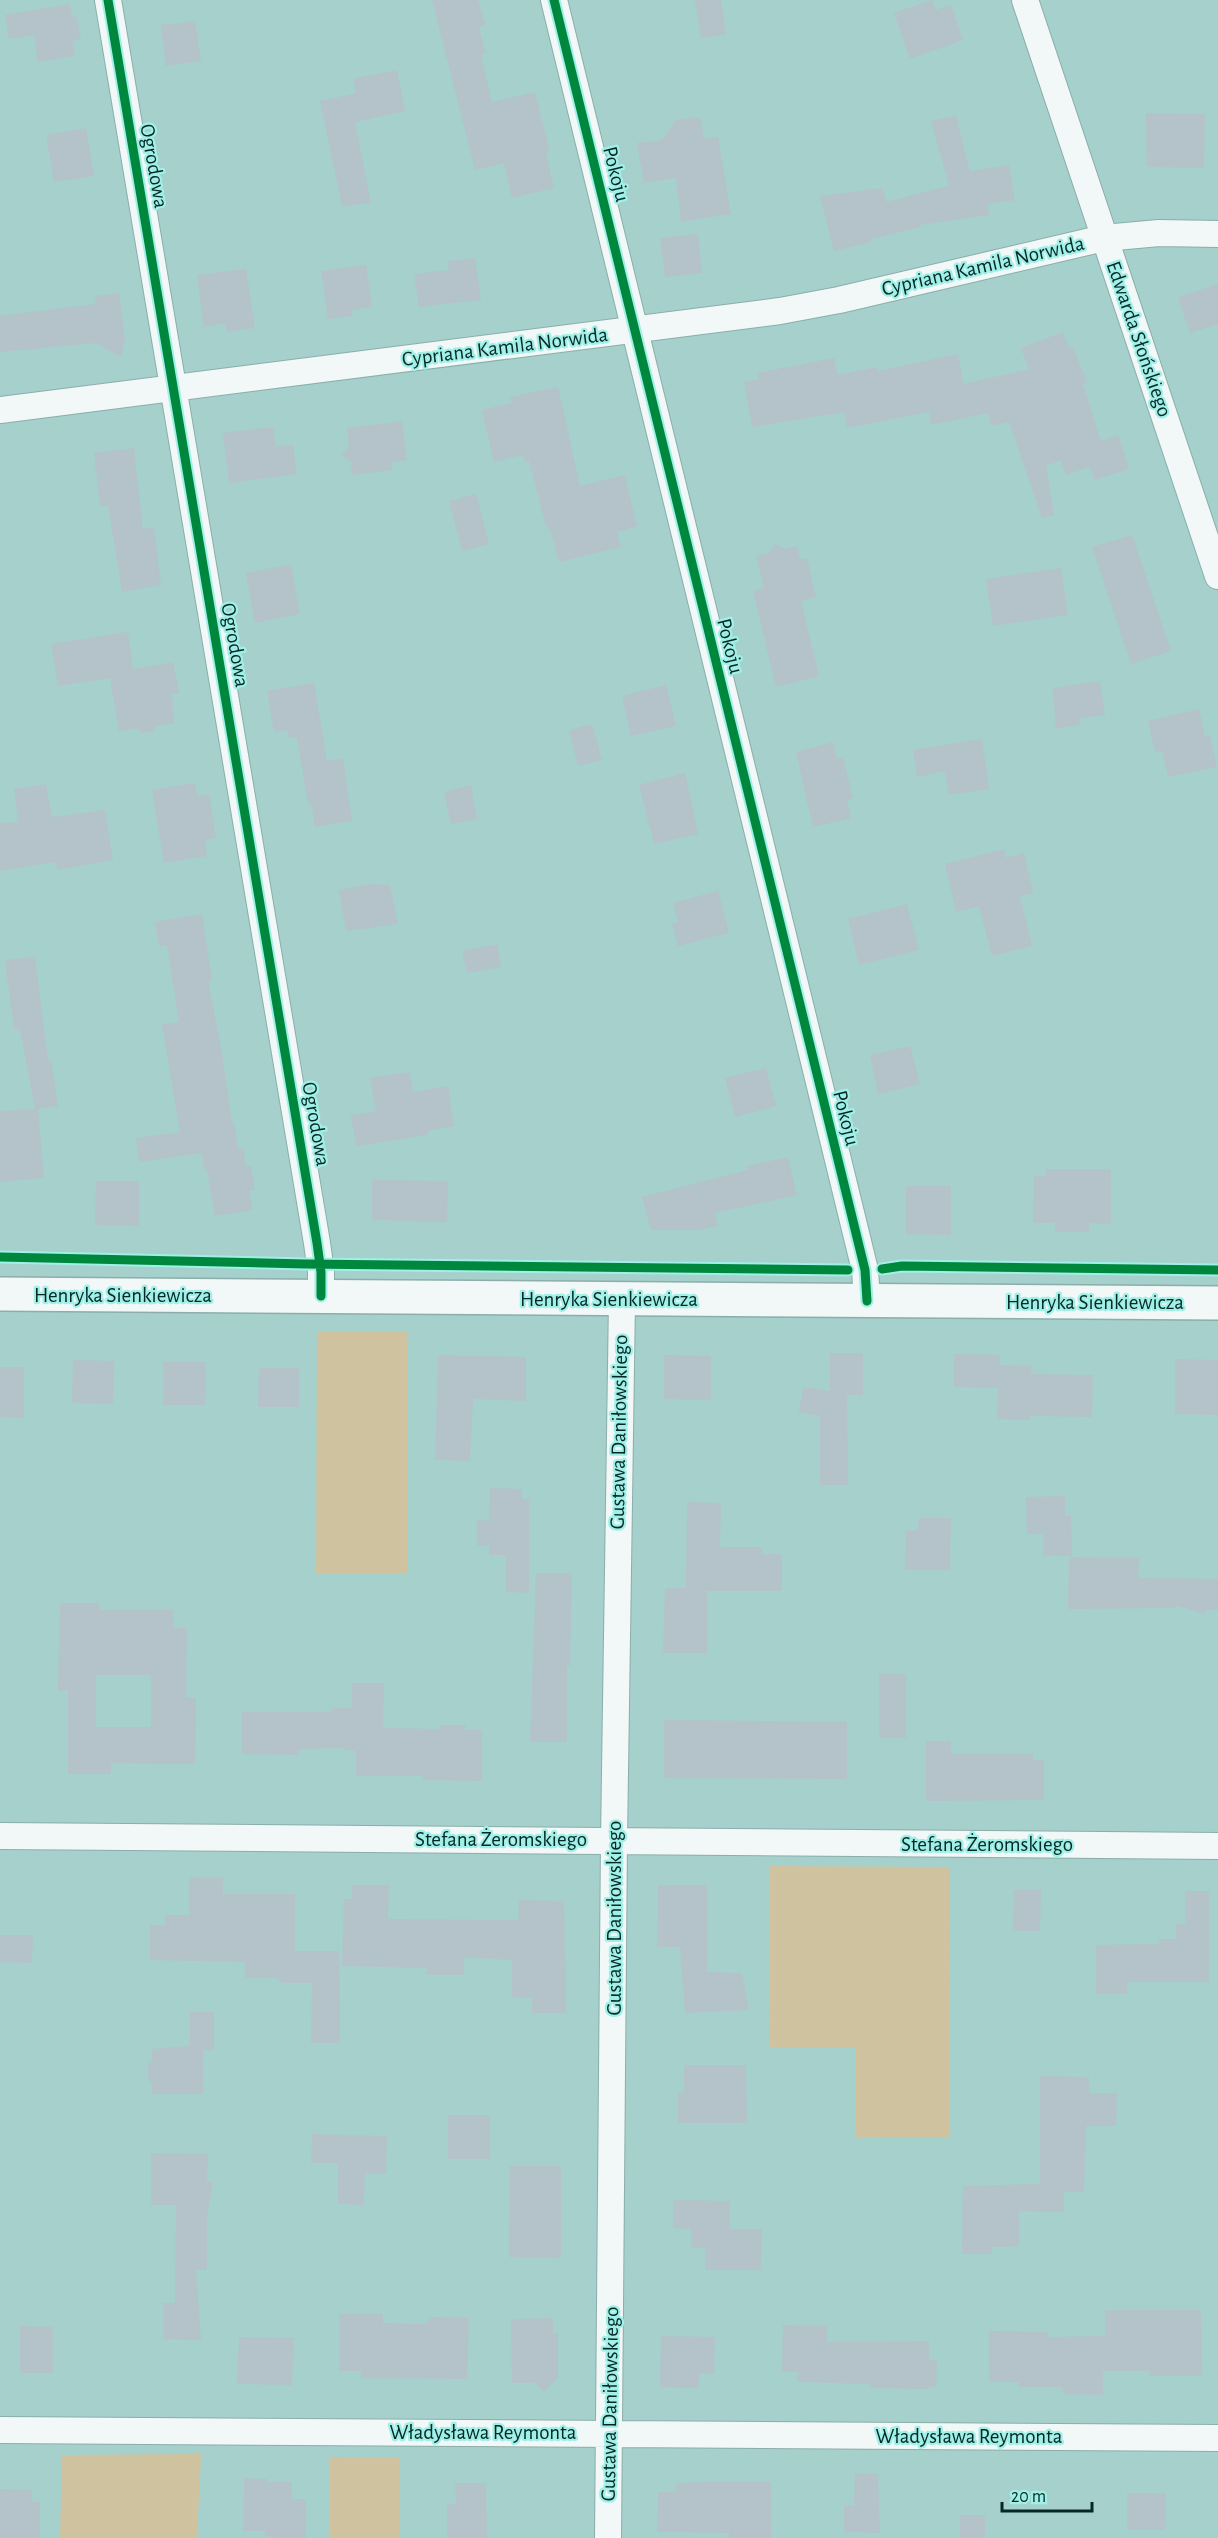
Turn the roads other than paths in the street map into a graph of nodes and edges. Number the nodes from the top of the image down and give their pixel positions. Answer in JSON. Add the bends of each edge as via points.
{"nodes":[{"id":1,"x":108,"y":0,"type":"edge"},
{"id":2,"x":554,"y":0,"type":"edge"},
{"id":3,"x":1025,"y":0,"type":"edge"},
{"id":4,"x":1218,"y":234,"type":"edge"},
{"id":5,"x":1104,"y":238,"type":"junction"},
{"id":6,"x":636,"y":331,"type":"junction"},
{"id":7,"x":174,"y":389,"type":"junction"},
{"id":8,"x":0,"y":410,"type":"edge"},
{"id":9,"x":1218,"y":576,"type":"edge"},
{"id":10,"x":0,"y":1294,"type":"edge"},
{"id":11,"x":321,"y":1296,"type":"junction"},
{"id":12,"x":622,"y":1299,"type":"junction"},
{"id":13,"x":867,"y":1301,"type":"junction"},
{"id":14,"x":1218,"y":1303,"type":"edge"},
{"id":15,"x":0,"y":1836,"type":"edge"},
{"id":16,"x":614,"y":1840,"type":"junction"},
{"id":17,"x":1218,"y":1846,"type":"edge"},
{"id":18,"x":0,"y":2430,"type":"edge"},
{"id":19,"x":610,"y":2433,"type":"junction"},
{"id":20,"x":1218,"y":2438,"type":"edge"},
{"id":21,"x":608,"y":2538,"type":"edge"}],
"edges":[{"from":1,"to":7,"type":"street","name":"Ogrodowa"},
{"from":2,"to":6,"type":"street","name":"Pokoju"},
{"from":3,"to":5,"type":"street","name":"Edwarda Słońskiego"},
{"from":4,"to":5,"type":"street","name":"Cypriana Kamila Norwida","via":[[1159,233]]},
{"from":5,"to":6,"type":"street","name":"Cypriana Kamila Norwida","via":[[802,307]]},
{"from":5,"to":9,"type":"street","name":"Edwarda Słońskiego"},
{"from":6,"to":7,"type":"street","name":"Cypriana Kamila Norwida"},
{"from":6,"to":13,"type":"street","name":"Pokoju","via":[[865,1270]]},
{"from":7,"to":8,"type":"street","name":"Cypriana Kamila Norwida"},
{"from":7,"to":11,"type":"street","name":"Ogrodowa","via":[[317,1243]]},
{"from":10,"to":11,"type":"street","name":"Henryka Sienkiewicza"},
{"from":11,"to":12,"type":"street","name":"Henryka Sienkiewicza"},
{"from":12,"to":13,"type":"street","name":"Henryka Sienkiewicza"},
{"from":12,"to":16,"type":"street","name":"Gustawa Daniłowskiego"},
{"from":13,"to":14,"type":"street","name":"Henryka Sienkiewicza"},
{"from":15,"to":16,"type":"street","name":"Stefana Żeromskiego"},
{"from":16,"to":17,"type":"street","name":"Stefana Żeromskiego"},
{"from":16,"to":19,"type":"street","name":"Gustawa Daniłowskiego"},
{"from":18,"to":19,"type":"street","name":"Władysława Reymonta"},
{"from":19,"to":20,"type":"street","name":"Władysława Reymonta"},
{"from":19,"to":21,"type":"street","name":"Gustawa Daniłowskiego"}]}
